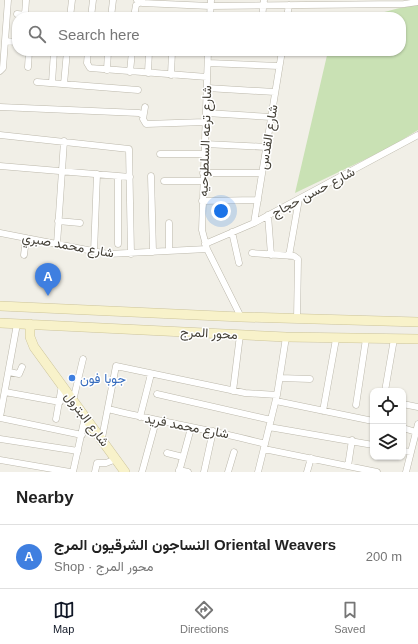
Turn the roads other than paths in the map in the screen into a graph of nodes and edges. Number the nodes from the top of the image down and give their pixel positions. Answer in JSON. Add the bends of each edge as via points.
{"nodes":[{"id":1,"x":8,"y":0,"type":"edge"},
{"id":2,"x":26,"y":0,"type":"edge"},
{"id":3,"x":72,"y":0,"type":"edge"},
{"id":4,"x":93,"y":0,"type":"edge"},
{"id":5,"x":113,"y":0,"type":"edge"},
{"id":6,"x":140,"y":1,"type":"edge"},
{"id":7,"x":313,"y":2,"type":"edge"},
{"id":8,"x":373,"y":2,"type":"edge"},
{"id":9,"x":404,"y":2,"type":"edge"},
{"id":10,"x":418,"y":2,"type":"edge"},
{"id":11,"x":210,"y":3,"type":"edge"},
{"id":12,"x":242,"y":3,"type":"edge"},
{"id":13,"x":264,"y":3,"type":"edge"},
{"id":14,"x":289,"y":5,"type":"junction"},
{"id":15,"x":25,"y":12,"type":"edge"},
{"id":16,"x":71,"y":12,"type":"edge"},
{"id":17,"x":92,"y":12,"type":"edge"},
{"id":18,"x":112,"y":12,"type":"edge"},
{"id":19,"x":134,"y":12,"type":"edge"},
{"id":20,"x":288,"y":12,"type":"edge"},
{"id":21,"x":5,"y":41,"type":"junction"},
{"id":22,"x":12,"y":42,"type":"edge"},
{"id":23,"x":29,"y":56,"type":"edge"},
{"id":24,"x":54,"y":56,"type":"edge"},
{"id":25,"x":67,"y":56,"type":"edge"},
{"id":26,"x":88,"y":56,"type":"edge"},
{"id":27,"x":108,"y":56,"type":"edge"},
{"id":28,"x":132,"y":56,"type":"edge"},
{"id":29,"x":149,"y":56,"type":"edge"},
{"id":30,"x":172,"y":56,"type":"edge"},
{"id":31,"x":208,"y":56,"type":"edge"},
{"id":32,"x":281,"y":56,"type":"edge"},
{"id":33,"x":208,"y":63,"type":"junction"},
{"id":34,"x":279,"y":66,"type":"junction"},
{"id":35,"x":28,"y":67,"type":"dead end"},
{"id":36,"x":107,"y":70,"type":"junction"},
{"id":37,"x":0,"y":71,"type":"edge"},
{"id":38,"x":130,"y":72,"type":"junction"},
{"id":39,"x":148,"y":73,"type":"junction"},
{"id":40,"x":171,"y":75,"type":"junction"},
{"id":41,"x":207,"y":77,"type":"junction"},
{"id":42,"x":37,"y":82,"type":"dead end"},
{"id":43,"x":52,"y":83,"type":"junction"},
{"id":44,"x":64,"y":84,"type":"junction"},
{"id":45,"x":207,"y":88,"type":"junction"},
{"id":46,"x":138,"y":90,"type":"dead end"},
{"id":47,"x":275,"y":92,"type":"junction"},
{"id":48,"x":0,"y":107,"type":"edge"},
{"id":49,"x":145,"y":107,"type":"dead end"},
{"id":50,"x":206,"y":113,"type":"junction"},
{"id":51,"x":143,"y":115,"type":"junction"},
{"id":52,"x":271,"y":117,"type":"junction"},
{"id":53,"x":206,"y":122,"type":"junction"},
{"id":54,"x":0,"y":134,"type":"edge"},
{"id":55,"x":418,"y":136,"type":"edge"},
{"id":56,"x":64,"y":141,"type":"junction"},
{"id":57,"x":205,"y":144,"type":"junction"},
{"id":58,"x":267,"y":147,"type":"junction"},
{"id":59,"x":160,"y":154,"type":"dead end"},
{"id":60,"x":204,"y":154,"type":"junction"},
{"id":61,"x":0,"y":166,"type":"edge"},
{"id":62,"x":62,"y":171,"type":"junction"},
{"id":63,"x":203,"y":173,"type":"junction"},
{"id":64,"x":262,"y":173,"type":"junction"},
{"id":65,"x":97,"y":174,"type":"junction"},
{"id":66,"x":118,"y":176,"type":"junction"},
{"id":67,"x":151,"y":176,"type":"dead end"},
{"id":68,"x":130,"y":177,"type":"junction"},
{"id":69,"x":164,"y":181,"type":"dead end"},
{"id":70,"x":203,"y":181,"type":"junction"},
{"id":71,"x":299,"y":199,"type":"junction"},
{"id":72,"x":258,"y":200,"type":"junction"},
{"id":73,"x":202,"y":201,"type":"junction"},
{"id":74,"x":268,"y":215,"type":"junction"},
{"id":75,"x":58,"y":221,"type":"junction"},
{"id":76,"x":80,"y":223,"type":"dead end"},
{"id":77,"x":169,"y":223,"type":"dead end"},
{"id":78,"x":254,"y":223,"type":"junction"},
{"id":79,"x":232,"y":232,"type":"junction"},
{"id":80,"x":0,"y":233,"type":"edge"},
{"id":81,"x":26,"y":238,"type":"junction"},
{"id":82,"x":57,"y":244,"type":"junction"},
{"id":83,"x":118,"y":244,"type":"dead end"},
{"id":84,"x":206,"y":246,"type":"junction"},
{"id":85,"x":169,"y":251,"type":"junction"},
{"id":86,"x":94,"y":252,"type":"junction"},
{"id":87,"x":153,"y":252,"type":"junction"},
{"id":88,"x":252,"y":253,"type":"dead end"},
{"id":89,"x":131,"y":254,"type":"junction"},
{"id":90,"x":271,"y":254,"type":"junction"},
{"id":91,"x":24,"y":256,"type":"dead end"},
{"id":92,"x":289,"y":256,"type":"junction"},
{"id":93,"x":239,"y":263,"type":"dead end"},
{"id":94,"x":2,"y":305,"type":"edge"},
{"id":95,"x":241,"y":317,"type":"junction"},
{"id":96,"x":298,"y":319,"type":"junction"},
{"id":97,"x":418,"y":322,"type":"edge"},
{"id":98,"x":0,"y":323,"type":"edge"},
{"id":99,"x":17,"y":324,"type":"junction"},
{"id":100,"x":30,"y":324,"type":"junction"},
{"id":101,"x":240,"y":335,"type":"junction"},
{"id":102,"x":286,"y":337,"type":"junction"},
{"id":103,"x":336,"y":339,"type":"junction"},
{"id":104,"x":366,"y":339,"type":"junction"},
{"id":105,"x":394,"y":339,"type":"junction"},
{"id":106,"x":418,"y":339,"type":"edge"},
{"id":107,"x":83,"y":360,"type":"dead end"},
{"id":108,"x":22,"y":367,"type":"dead end"},
{"id":109,"x":9,"y":372,"type":"junction"},
{"id":110,"x":151,"y":374,"type":"junction"},
{"id":111,"x":280,"y":378,"type":"junction"},
{"id":112,"x":310,"y":379,"type":"dead end"},
{"id":113,"x":62,"y":385,"type":"junction"},
{"id":114,"x":386,"y":388,"type":"edge"},
{"id":115,"x":233,"y":390,"type":"junction"},
{"id":116,"x":5,"y":392,"type":"junction"},
{"id":117,"x":157,"y":394,"type":"dead end"},
{"id":118,"x":276,"y":398,"type":"junction"},
{"id":119,"x":73,"y":401,"type":"junction"},
{"id":120,"x":60,"y":402,"type":"junction"},
{"id":121,"x":356,"y":405,"type":"dead end"},
{"id":122,"x":406,"y":405,"type":"edge"},
{"id":123,"x":418,"y":407,"type":"edge"},
{"id":124,"x":108,"y":409,"type":"junction"},
{"id":125,"x":323,"y":410,"type":"junction"},
{"id":126,"x":0,"y":417,"type":"edge"},
{"id":127,"x":85,"y":417,"type":"junction"},
{"id":128,"x":140,"y":417,"type":"junction"},
{"id":129,"x":56,"y":419,"type":"dead end"},
{"id":130,"x":370,"y":420,"type":"edge"},
{"id":131,"x":156,"y":421,"type":"junction"},
{"id":132,"x":270,"y":424,"type":"junction"},
{"id":133,"x":418,"y":424,"type":"edge"},
{"id":134,"x":191,"y":428,"type":"junction"},
{"id":135,"x":406,"y":430,"type":"edge"},
{"id":136,"x":213,"y":431,"type":"junction"},
{"id":137,"x":82,"y":435,"type":"junction"},
{"id":138,"x":417,"y":435,"type":"edge"},
{"id":139,"x":102,"y":438,"type":"junction"},
{"id":140,"x":0,"y":439,"type":"edge"},
{"id":141,"x":352,"y":440,"type":"junction"},
{"id":142,"x":370,"y":443,"type":"edge"},
{"id":143,"x":264,"y":446,"type":"junction"},
{"id":144,"x":78,"y":451,"type":"junction"},
{"id":145,"x":406,"y":451,"type":"edge"},
{"id":146,"x":234,"y":452,"type":"dead end"},
{"id":147,"x":411,"y":452,"type":"junction"},
{"id":148,"x":167,"y":453,"type":"dead end"},
{"id":149,"x":183,"y":457,"type":"junction"},
{"id":150,"x":311,"y":458,"type":"junction"},
{"id":151,"x":116,"y":459,"type":"junction"},
{"id":152,"x":0,"y":460,"type":"edge"},
{"id":153,"x":348,"y":466,"type":"junction"},
{"id":154,"x":46,"y":470,"type":"edge"},
{"id":155,"x":179,"y":471,"type":"edge"},
{"id":156,"x":72,"y":472,"type":"edge"},
{"id":157,"x":94,"y":472,"type":"edge"},
{"id":158,"x":125,"y":472,"type":"edge"},
{"id":159,"x":142,"y":472,"type":"edge"},
{"id":160,"x":188,"y":472,"type":"edge"},
{"id":161,"x":204,"y":472,"type":"edge"},
{"id":162,"x":228,"y":472,"type":"edge"},
{"id":163,"x":258,"y":472,"type":"edge"},
{"id":164,"x":307,"y":472,"type":"edge"},
{"id":165,"x":377,"y":472,"type":"edge"},
{"id":166,"x":406,"y":472,"type":"edge"}],
"edges":[{"from":1,"to":21,"type":"street"},
{"from":2,"to":15,"type":"street"},
{"from":3,"to":16,"type":"street"},
{"from":4,"to":17,"type":"street"},
{"from":5,"to":18,"type":"street"},
{"from":6,"to":11,"type":"street"},
{"from":6,"to":19,"type":"street"},
{"from":7,"to":8,"type":"street"},
{"from":7,"to":14,"type":"street"},
{"from":8,"to":9,"type":"street"},
{"from":9,"to":10,"type":"street"},
{"from":11,"to":12,"type":"street"},
{"from":12,"to":13,"type":"street"},
{"from":13,"to":14,"type":"street"},
{"from":14,"to":20,"type":"street"},
{"from":21,"to":22,"type":"street"},
{"from":21,"to":37,"type":"street","via":[[3,68]]},
{"from":23,"to":35,"type":"street"},
{"from":24,"to":43,"type":"street"},
{"from":25,"to":44,"type":"street"},
{"from":26,"to":36,"type":"street","via":[[88,66]]},
{"from":27,"to":36,"type":"street"},
{"from":28,"to":38,"type":"street"},
{"from":29,"to":39,"type":"street"},
{"from":30,"to":40,"type":"street"},
{"from":31,"to":33,"type":"street","name":"شارع ترعه السلطوحيه"},
{"from":32,"to":34,"type":"street","name":"شارع القدس"},
{"from":33,"to":34,"type":"street"},
{"from":33,"to":41,"type":"street","name":"شارع ترعه السلطوحيه"},
{"from":34,"to":47,"type":"street","name":"شارع القدس"},
{"from":36,"to":38,"type":"street"},
{"from":38,"to":39,"type":"street"},
{"from":39,"to":40,"type":"street"},
{"from":40,"to":41,"type":"street"},
{"from":41,"to":45,"type":"street","name":"شارع ترعه السلطوحيه"},
{"from":42,"to":43,"type":"street"},
{"from":43,"to":44,"type":"street"},
{"from":44,"to":46,"type":"street"},
{"from":45,"to":47,"type":"street"},
{"from":45,"to":50,"type":"street","name":"شارع ترعه السلطوحيه"},
{"from":47,"to":52,"type":"street","name":"شارع القدس"},
{"from":48,"to":51,"type":"street"},
{"from":49,"to":51,"type":"street"},
{"from":50,"to":52,"type":"street"},
{"from":50,"to":53,"type":"street","name":"شارع ترعه السلطوحيه"},
{"from":51,"to":53,"type":"street","via":[[146,124]]},
{"from":52,"to":58,"type":"street","name":"شارع القدس"},
{"from":53,"to":57,"type":"street","name":"شارع ترعه السلطوحيه"},
{"from":54,"to":56,"type":"street"},
{"from":55,"to":71,"type":"street","name":"شارع حسن حجاج"},
{"from":56,"to":62,"type":"street"},
{"from":56,"to":68,"type":"street","via":[[126,148],[130,152]]},
{"from":57,"to":58,"type":"street"},
{"from":57,"to":60,"type":"street","name":"شارع ترعه السلطوحيه"},
{"from":58,"to":64,"type":"street","name":"شارع القدس"},
{"from":59,"to":60,"type":"street"},
{"from":60,"to":63,"type":"street","name":"شارع ترعه السلطوحيه"},
{"from":61,"to":62,"type":"street"},
{"from":62,"to":65,"type":"street"},
{"from":62,"to":75,"type":"street"},
{"from":63,"to":64,"type":"street"},
{"from":63,"to":70,"type":"street","name":"شارع ترعه السلطوحيه"},
{"from":64,"to":72,"type":"street","name":"شارع القدس"},
{"from":65,"to":66,"type":"street"},
{"from":65,"to":86,"type":"street"},
{"from":66,"to":68,"type":"street"},
{"from":66,"to":83,"type":"street"},
{"from":67,"to":87,"type":"street"},
{"from":68,"to":89,"type":"street"},
{"from":69,"to":70,"type":"street"},
{"from":70,"to":73,"type":"street","name":"شارع ترعه السلطوحيه"},
{"from":71,"to":74,"type":"street","name":"شارع حسن حجاج"},
{"from":71,"to":92,"type":"street"},
{"from":72,"to":73,"type":"street"},
{"from":72,"to":78,"type":"street","name":"شارع القدس"},
{"from":73,"to":84,"type":"street","name":"شارع ترعه السلطوحيه","via":[[202,230]]},
{"from":74,"to":78,"type":"street","name":"شارع حسن حجاج"},
{"from":74,"to":90,"type":"street"},
{"from":75,"to":76,"type":"street"},
{"from":75,"to":82,"type":"street"},
{"from":77,"to":85,"type":"street"},
{"from":78,"to":79,"type":"street","name":"شارع حسن حجاج"},
{"from":79,"to":84,"type":"street","name":"شارع حسن حجاج"},
{"from":79,"to":93,"type":"street"},
{"from":80,"to":81,"type":"street","name":"شارع محمد صبري"},
{"from":81,"to":82,"type":"street","name":"شارع محمد صبري"},
{"from":81,"to":91,"type":"street"},
{"from":82,"to":86,"type":"street","name":"شارع محمد صبري"},
{"from":84,"to":85,"type":"street","name":"شارع محمد صبري"},
{"from":84,"to":95,"type":"street","name":"شارع ترعه السلطوحيه"},
{"from":85,"to":87,"type":"street","name":"شارع محمد صبري"},
{"from":86,"to":89,"type":"street","name":"شارع محمد صبري"},
{"from":87,"to":89,"type":"street","name":"شارع محمد صبري"},
{"from":88,"to":90,"type":"street"},
{"from":90,"to":92,"type":"street"},
{"from":92,"to":96,"type":"street","via":[[298,259]]},
{"from":94,"to":95,"type":"main road","name":"محور المرج"},
{"from":95,"to":96,"type":"main road","name":"محور المرج"},
{"from":96,"to":97,"type":"main road","name":"محور المرج"},
{"from":98,"to":99,"type":"main road","name":"محور المرج"},
{"from":99,"to":100,"type":"main road","name":"محور المرج"},
{"from":99,"to":109,"type":"street"},
{"from":100,"to":101,"type":"main road","name":"محور المرج"},
{"from":100,"to":113,"type":"main road","name":"شارع البترول","via":[[32,344]]},
{"from":101,"to":102,"type":"main road","name":"محور المرج"},
{"from":101,"to":115,"type":"street"},
{"from":102,"to":103,"type":"main road","name":"محور المرج"},
{"from":102,"to":111,"type":"street"},
{"from":103,"to":104,"type":"main road","name":"محور المرج"},
{"from":103,"to":125,"type":"street"},
{"from":104,"to":105,"type":"main road","name":"محور المرج"},
{"from":104,"to":121,"type":"street"},
{"from":105,"to":106,"type":"main road","name":"محور المرج"},
{"from":105,"to":114,"type":"street"},
{"from":107,"to":119,"type":"street"},
{"from":108,"to":109,"type":"street","via":[[19,374]]},
{"from":109,"to":116,"type":"street"},
{"from":110,"to":115,"type":"street"},
{"from":110,"to":124,"type":"street","via":[[115,367]]},
{"from":110,"to":128,"type":"street"},
{"from":111,"to":112,"type":"street"},
{"from":111,"to":118,"type":"street"},
{"from":113,"to":119,"type":"main road","name":"شارع البترول"},
{"from":113,"to":120,"type":"street"},
{"from":115,"to":118,"type":"street"},
{"from":116,"to":120,"type":"street"},
{"from":116,"to":126,"type":"street"},
{"from":117,"to":132,"type":"street"},
{"from":118,"to":125,"type":"street"},
{"from":118,"to":132,"type":"street"},
{"from":119,"to":127,"type":"main road","name":"شارع البترول"},
{"from":120,"to":129,"type":"street"},
{"from":122,"to":123,"type":"street"},
{"from":124,"to":128,"type":"street","name":"شارع محمد فريد"},
{"from":124,"to":139,"type":"street"},
{"from":125,"to":130,"type":"street"},
{"from":126,"to":137,"type":"street"},
{"from":127,"to":137,"type":"street"},
{"from":127,"to":139,"type":"main road","name":"شارع البترول"},
{"from":128,"to":131,"type":"street","name":"شارع محمد فريد"},
{"from":131,"to":134,"type":"street","name":"شارع محمد فريد"},
{"from":131,"to":159,"type":"street"},
{"from":132,"to":141,"type":"street"},
{"from":132,"to":143,"type":"street"},
{"from":133,"to":138,"type":"street"},
{"from":134,"to":136,"type":"street","name":"شارع محمد فريد"},
{"from":134,"to":149,"type":"street"},
{"from":135,"to":138,"type":"street"},
{"from":136,"to":143,"type":"street","name":"شارع محمد فريد"},
{"from":136,"to":161,"type":"street"},
{"from":137,"to":144,"type":"street"},
{"from":138,"to":147,"type":"street"},
{"from":139,"to":151,"type":"main road","name":"شارع البترول"},
{"from":140,"to":144,"type":"street"},
{"from":141,"to":142,"type":"street"},
{"from":141,"to":153,"type":"street"},
{"from":143,"to":150,"type":"street","name":"شارع محمد فريد"},
{"from":143,"to":163,"type":"street"},
{"from":144,"to":156,"type":"street"},
{"from":145,"to":147,"type":"street"},
{"from":146,"to":162,"type":"street"},
{"from":147,"to":166,"type":"street"},
{"from":148,"to":149,"type":"street"},
{"from":149,"to":155,"type":"street"},
{"from":150,"to":153,"type":"street","name":"شارع محمد فريد"},
{"from":150,"to":164,"type":"street"},
{"from":151,"to":157,"type":"street","via":[[106,463],[97,462]]},
{"from":151,"to":158,"type":"main road","name":"شارع البترول"},
{"from":152,"to":154,"type":"street"},
{"from":153,"to":165,"type":"street","name":"شارع محمد فريد"},
{"from":154,"to":156,"type":"street"},
{"from":155,"to":160,"type":"street"}]}
